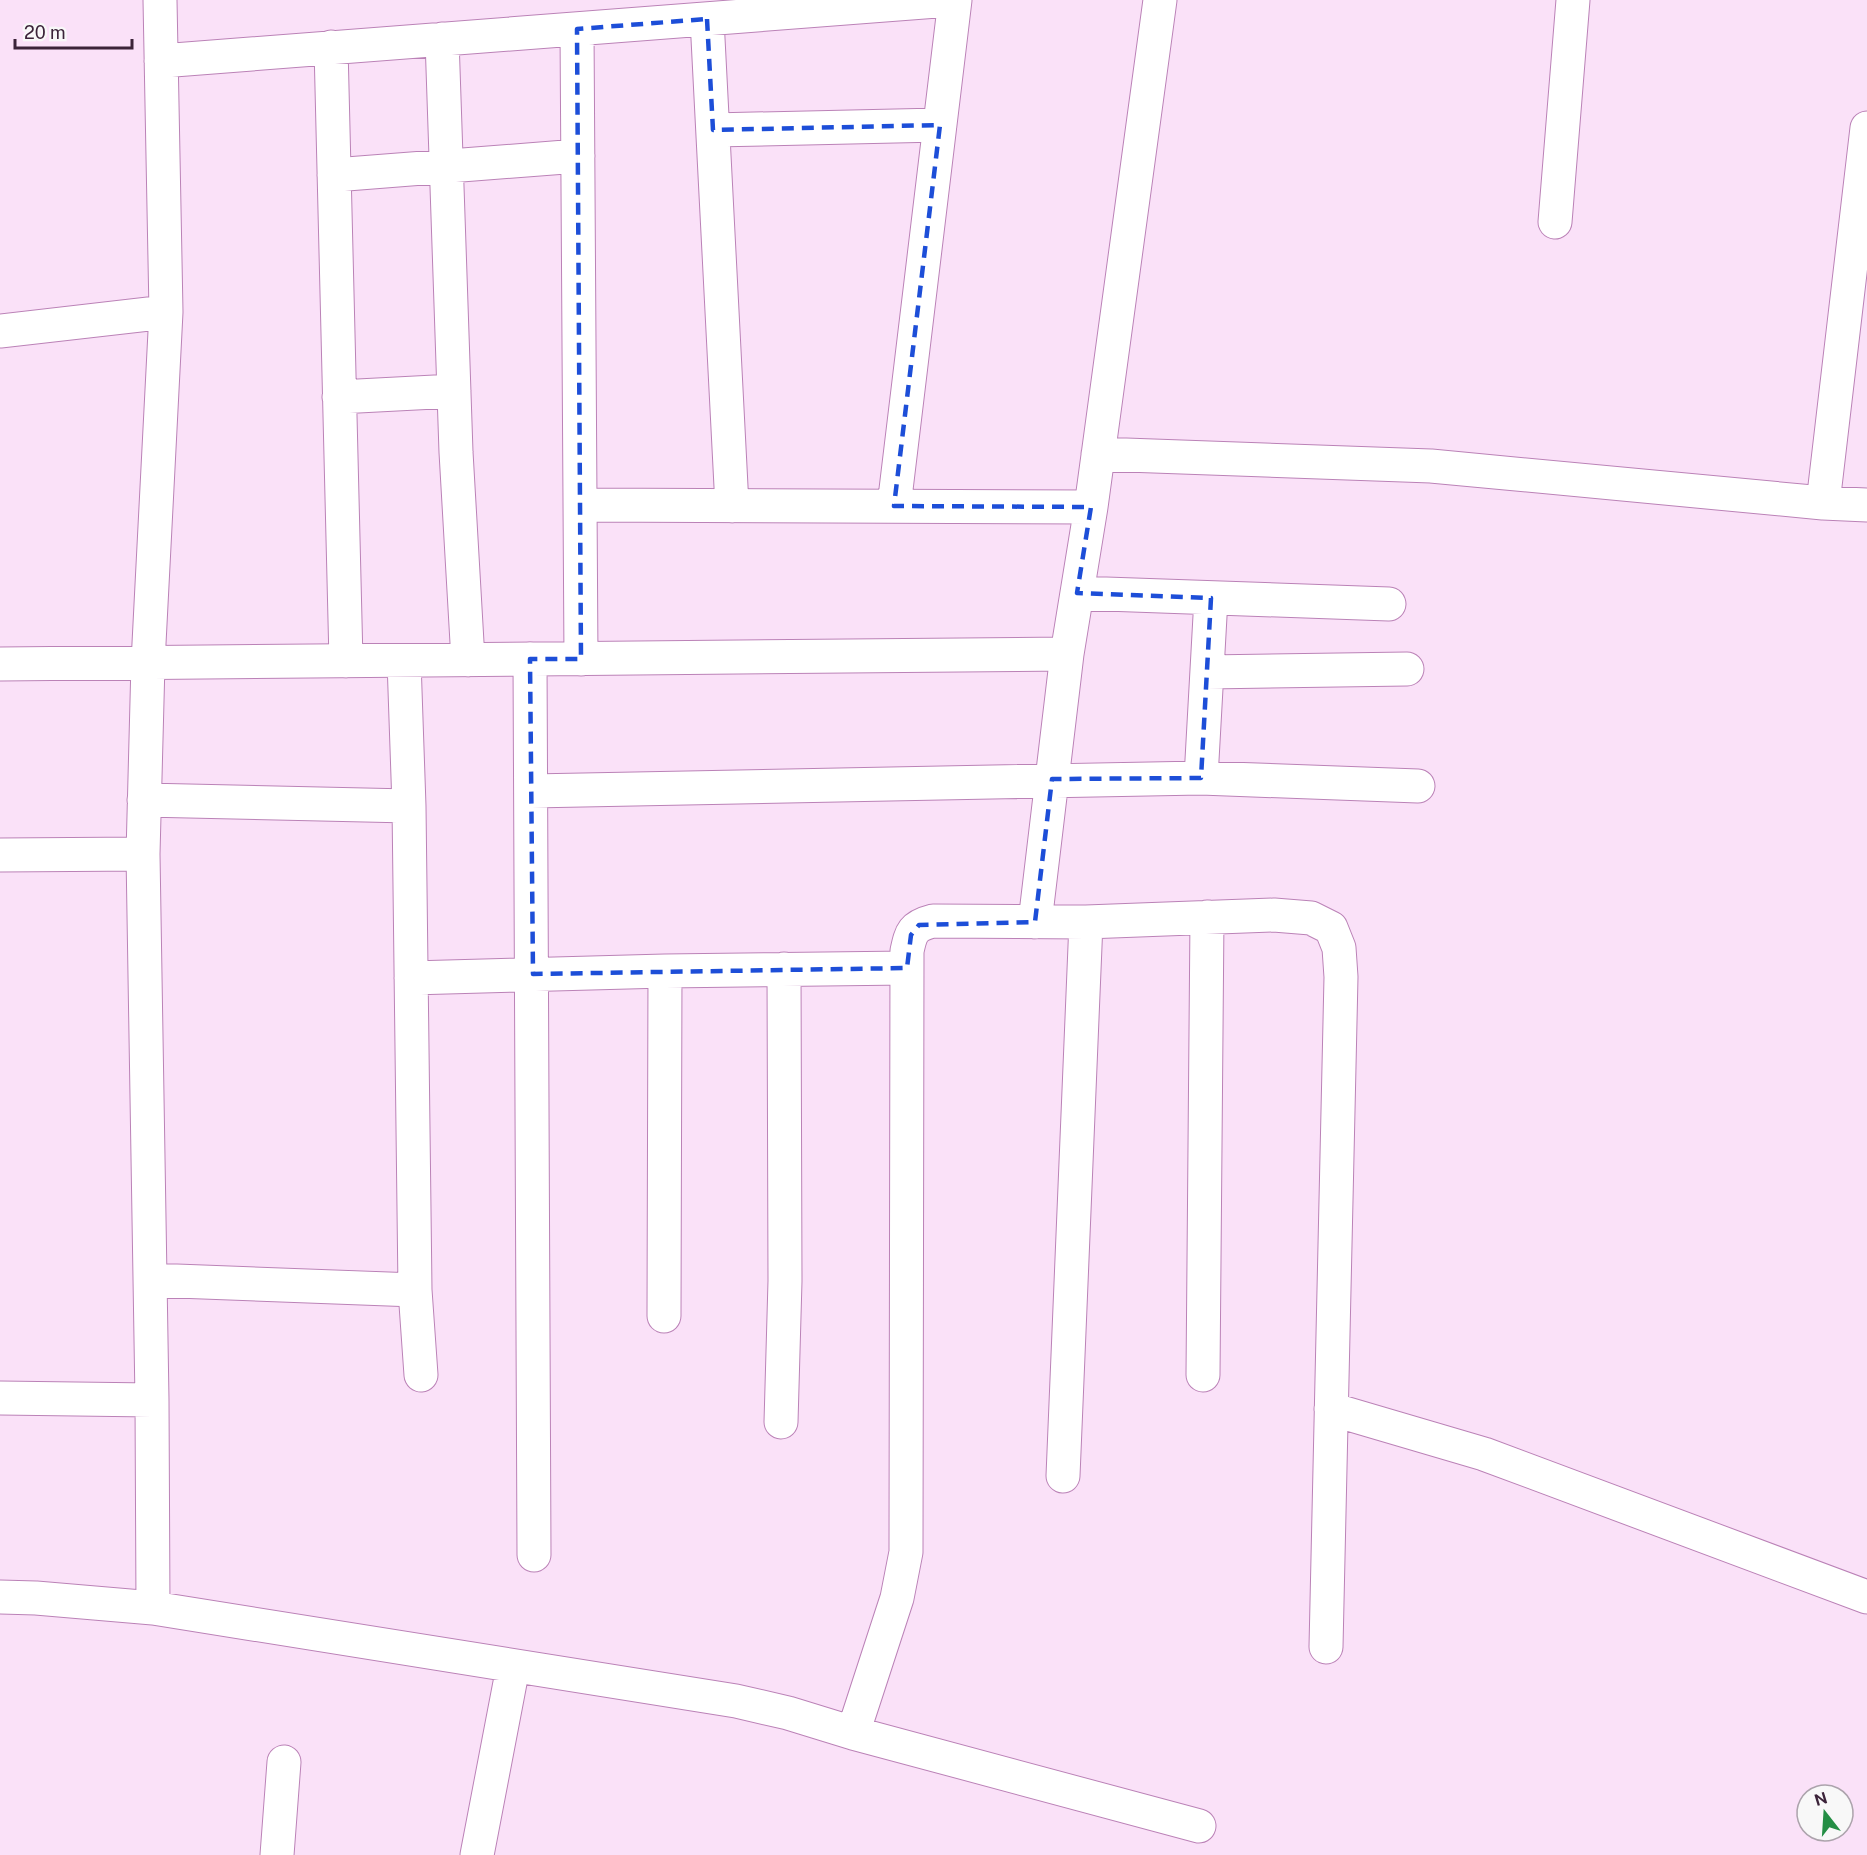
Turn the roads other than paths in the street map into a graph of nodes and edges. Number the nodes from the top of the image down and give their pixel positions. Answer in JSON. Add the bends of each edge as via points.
{"nodes":[{"id":1,"x":160,"y":0,"type":"edge"},
{"id":2,"x":950,"y":0,"type":"edge"},
{"id":3,"x":956,"y":0,"type":"edge"},
{"id":4,"x":1160,"y":0,"type":"edge"},
{"id":5,"x":1573,"y":0,"type":"edge"},
{"id":6,"x":707,"y":19,"type":"junction"},
{"id":7,"x":577,"y":29,"type":"junction"},
{"id":8,"x":442,"y":39,"type":"junction"},
{"id":9,"x":331,"y":47,"type":"junction"},
{"id":10,"x":161,"y":61,"type":"junction"},
{"id":11,"x":940,"y":125,"type":"junction"},
{"id":12,"x":1867,"y":128,"type":"edge"},
{"id":13,"x":713,"y":130,"type":"junction"},
{"id":14,"x":578,"y":156,"type":"junction"},
{"id":15,"x":446,"y":166,"type":"junction"},
{"id":16,"x":334,"y":176,"type":"junction"},
{"id":17,"x":1555,"y":222,"type":"dead end"},
{"id":18,"x":166,"y":312,"type":"junction"},
{"id":19,"x":0,"y":331,"type":"edge"},
{"id":20,"x":454,"y":391,"type":"junction"},
{"id":21,"x":339,"y":398,"type":"junction"},
{"id":22,"x":1098,"y":454,"type":"junction"},
{"id":23,"x":1823,"y":503,"type":"junction"},
{"id":24,"x":580,"y":505,"type":"junction"},
{"id":25,"x":1867,"y":505,"type":"edge"},
{"id":26,"x":732,"y":506,"type":"junction"},
{"id":27,"x":894,"y":506,"type":"junction"},
{"id":28,"x":1091,"y":507,"type":"junction"},
{"id":29,"x":1077,"y":593,"type":"junction"},
{"id":30,"x":1211,"y":598,"type":"junction"},
{"id":31,"x":1389,"y":604,"type":"dead end"},
{"id":32,"x":1067,"y":654,"type":"junction"},
{"id":33,"x":581,"y":658,"type":"junction"},
{"id":34,"x":530,"y":659,"type":"junction"},
{"id":35,"x":468,"y":660,"type":"junction"},
{"id":36,"x":346,"y":661,"type":"junction"},
{"id":37,"x":404,"y":661,"type":"junction"},
{"id":38,"x":148,"y":663,"type":"junction"},
{"id":39,"x":0,"y":664,"type":"edge"},
{"id":40,"x":1407,"y":669,"type":"dead end"},
{"id":41,"x":1207,"y":672,"type":"junction"},
{"id":42,"x":1201,"y":778,"type":"junction"},
{"id":43,"x":1052,"y":779,"type":"junction"},
{"id":44,"x":1418,"y":786,"type":"dead end"},
{"id":45,"x":531,"y":791,"type":"junction"},
{"id":46,"x":144,"y":800,"type":"junction"},
{"id":47,"x":409,"y":806,"type":"junction"},
{"id":48,"x":143,"y":854,"type":"junction"},
{"id":49,"x":0,"y":855,"type":"edge"},
{"id":50,"x":1207,"y":917,"type":"junction"},
{"id":51,"x":1035,"y":922,"type":"junction"},
{"id":52,"x":1086,"y":922,"type":"junction"},
{"id":53,"x":907,"y":968,"type":"junction"},
{"id":54,"x":784,"y":969,"type":"junction"},
{"id":55,"x":665,"y":971,"type":"junction"},
{"id":56,"x":533,"y":974,"type":"junction"},
{"id":57,"x":411,"y":978,"type":"junction"},
{"id":58,"x":150,"y":1280,"type":"junction"},
{"id":59,"x":415,"y":1290,"type":"junction"},
{"id":60,"x":664,"y":1316,"type":"dead end"},
{"id":61,"x":421,"y":1375,"type":"dead end"},
{"id":62,"x":1203,"y":1375,"type":"dead end"},
{"id":63,"x":0,"y":1398,"type":"edge"},
{"id":64,"x":152,"y":1400,"type":"junction"},
{"id":65,"x":1331,"y":1409,"type":"junction"},
{"id":66,"x":781,"y":1422,"type":"dead end"},
{"id":67,"x":1063,"y":1476,"type":"dead end"},
{"id":68,"x":534,"y":1555,"type":"dead end"},
{"id":69,"x":0,"y":1597,"type":"edge"},
{"id":70,"x":1867,"y":1597,"type":"edge"},
{"id":71,"x":153,"y":1608,"type":"junction"},
{"id":72,"x":1326,"y":1647,"type":"dead end"},
{"id":73,"x":513,"y":1666,"type":"junction"},
{"id":74,"x":853,"y":1733,"type":"junction"},
{"id":75,"x":284,"y":1762,"type":"dead end"},
{"id":76,"x":1199,"y":1826,"type":"dead end"},
{"id":77,"x":277,"y":1855,"type":"edge"},
{"id":78,"x":477,"y":1855,"type":"edge"}],
"edges":[{"from":1,"to":10,"type":"street"},
{"from":2,"to":6,"type":"street"},
{"from":3,"to":11,"type":"street"},
{"from":4,"to":22,"type":"street"},
{"from":5,"to":17,"type":"street"},
{"from":6,"to":7,"type":"street"},
{"from":6,"to":13,"type":"street"},
{"from":7,"to":8,"type":"street"},
{"from":7,"to":14,"type":"street"},
{"from":8,"to":9,"type":"street"},
{"from":8,"to":15,"type":"street"},
{"from":9,"to":10,"type":"street"},
{"from":9,"to":16,"type":"street"},
{"from":10,"to":18,"type":"street"},
{"from":11,"to":13,"type":"street"},
{"from":11,"to":27,"type":"street"},
{"from":12,"to":23,"type":"street"},
{"from":13,"to":26,"type":"street"},
{"from":14,"to":15,"type":"street"},
{"from":14,"to":24,"type":"street"},
{"from":15,"to":16,"type":"street"},
{"from":15,"to":20,"type":"street"},
{"from":16,"to":21,"type":"street"},
{"from":18,"to":19,"type":"street"},
{"from":18,"to":38,"type":"street"},
{"from":20,"to":21,"type":"street"},
{"from":20,"to":35,"type":"street"},
{"from":21,"to":36,"type":"street"},
{"from":22,"to":23,"type":"street","via":[[1431,466]]},
{"from":22,"to":28,"type":"street"},
{"from":23,"to":25,"type":"street"},
{"from":24,"to":26,"type":"street"},
{"from":24,"to":33,"type":"street"},
{"from":26,"to":27,"type":"street"},
{"from":27,"to":28,"type":"street"},
{"from":28,"to":29,"type":"street"},
{"from":29,"to":30,"type":"street"},
{"from":29,"to":32,"type":"street"},
{"from":30,"to":31,"type":"street"},
{"from":30,"to":41,"type":"street"},
{"from":32,"to":33,"type":"street"},
{"from":32,"to":43,"type":"street"},
{"from":33,"to":34,"type":"street"},
{"from":34,"to":35,"type":"street"},
{"from":34,"to":45,"type":"street"},
{"from":35,"to":37,"type":"street"},
{"from":36,"to":37,"type":"street"},
{"from":36,"to":38,"type":"street"},
{"from":37,"to":47,"type":"street"},
{"from":38,"to":39,"type":"street"},
{"from":38,"to":46,"type":"street"},
{"from":40,"to":41,"type":"street"},
{"from":41,"to":42,"type":"street"},
{"from":42,"to":43,"type":"street"},
{"from":42,"to":44,"type":"street"},
{"from":43,"to":45,"type":"street"},
{"from":43,"to":51,"type":"street"},
{"from":45,"to":56,"type":"street"},
{"from":46,"to":47,"type":"street"},
{"from":46,"to":48,"type":"street"},
{"from":47,"to":57,"type":"street"},
{"from":48,"to":49,"type":"street"},
{"from":48,"to":58,"type":"street"},
{"from":50,"to":52,"type":"street"},
{"from":50,"to":62,"type":"street"},
{"from":50,"to":65,"type":"street","via":[[1311,918],[1330,928],[1339,948]]},
{"from":51,"to":52,"type":"street"},
{"from":51,"to":53,"type":"street","via":[[933,921],[919,925],[910,935]]},
{"from":52,"to":67,"type":"street"},
{"from":53,"to":54,"type":"street"},
{"from":53,"to":74,"type":"street","via":[[906,1552],[897,1598]]},
{"from":54,"to":55,"type":"street"},
{"from":54,"to":66,"type":"street","via":[[785,1281]]},
{"from":55,"to":56,"type":"street"},
{"from":55,"to":60,"type":"street"},
{"from":56,"to":57,"type":"street"},
{"from":56,"to":68,"type":"street"},
{"from":57,"to":59,"type":"street"},
{"from":58,"to":59,"type":"street"},
{"from":58,"to":64,"type":"street"},
{"from":59,"to":61,"type":"street"},
{"from":63,"to":64,"type":"street"},
{"from":64,"to":71,"type":"street"},
{"from":65,"to":70,"type":"street","via":[[1484,1454]]},
{"from":65,"to":72,"type":"street"},
{"from":69,"to":71,"type":"street"},
{"from":71,"to":73,"type":"street"},
{"from":73,"to":74,"type":"street","via":[[736,1701]]},
{"from":73,"to":78,"type":"street"},
{"from":74,"to":76,"type":"street"},
{"from":75,"to":77,"type":"street"}]}
